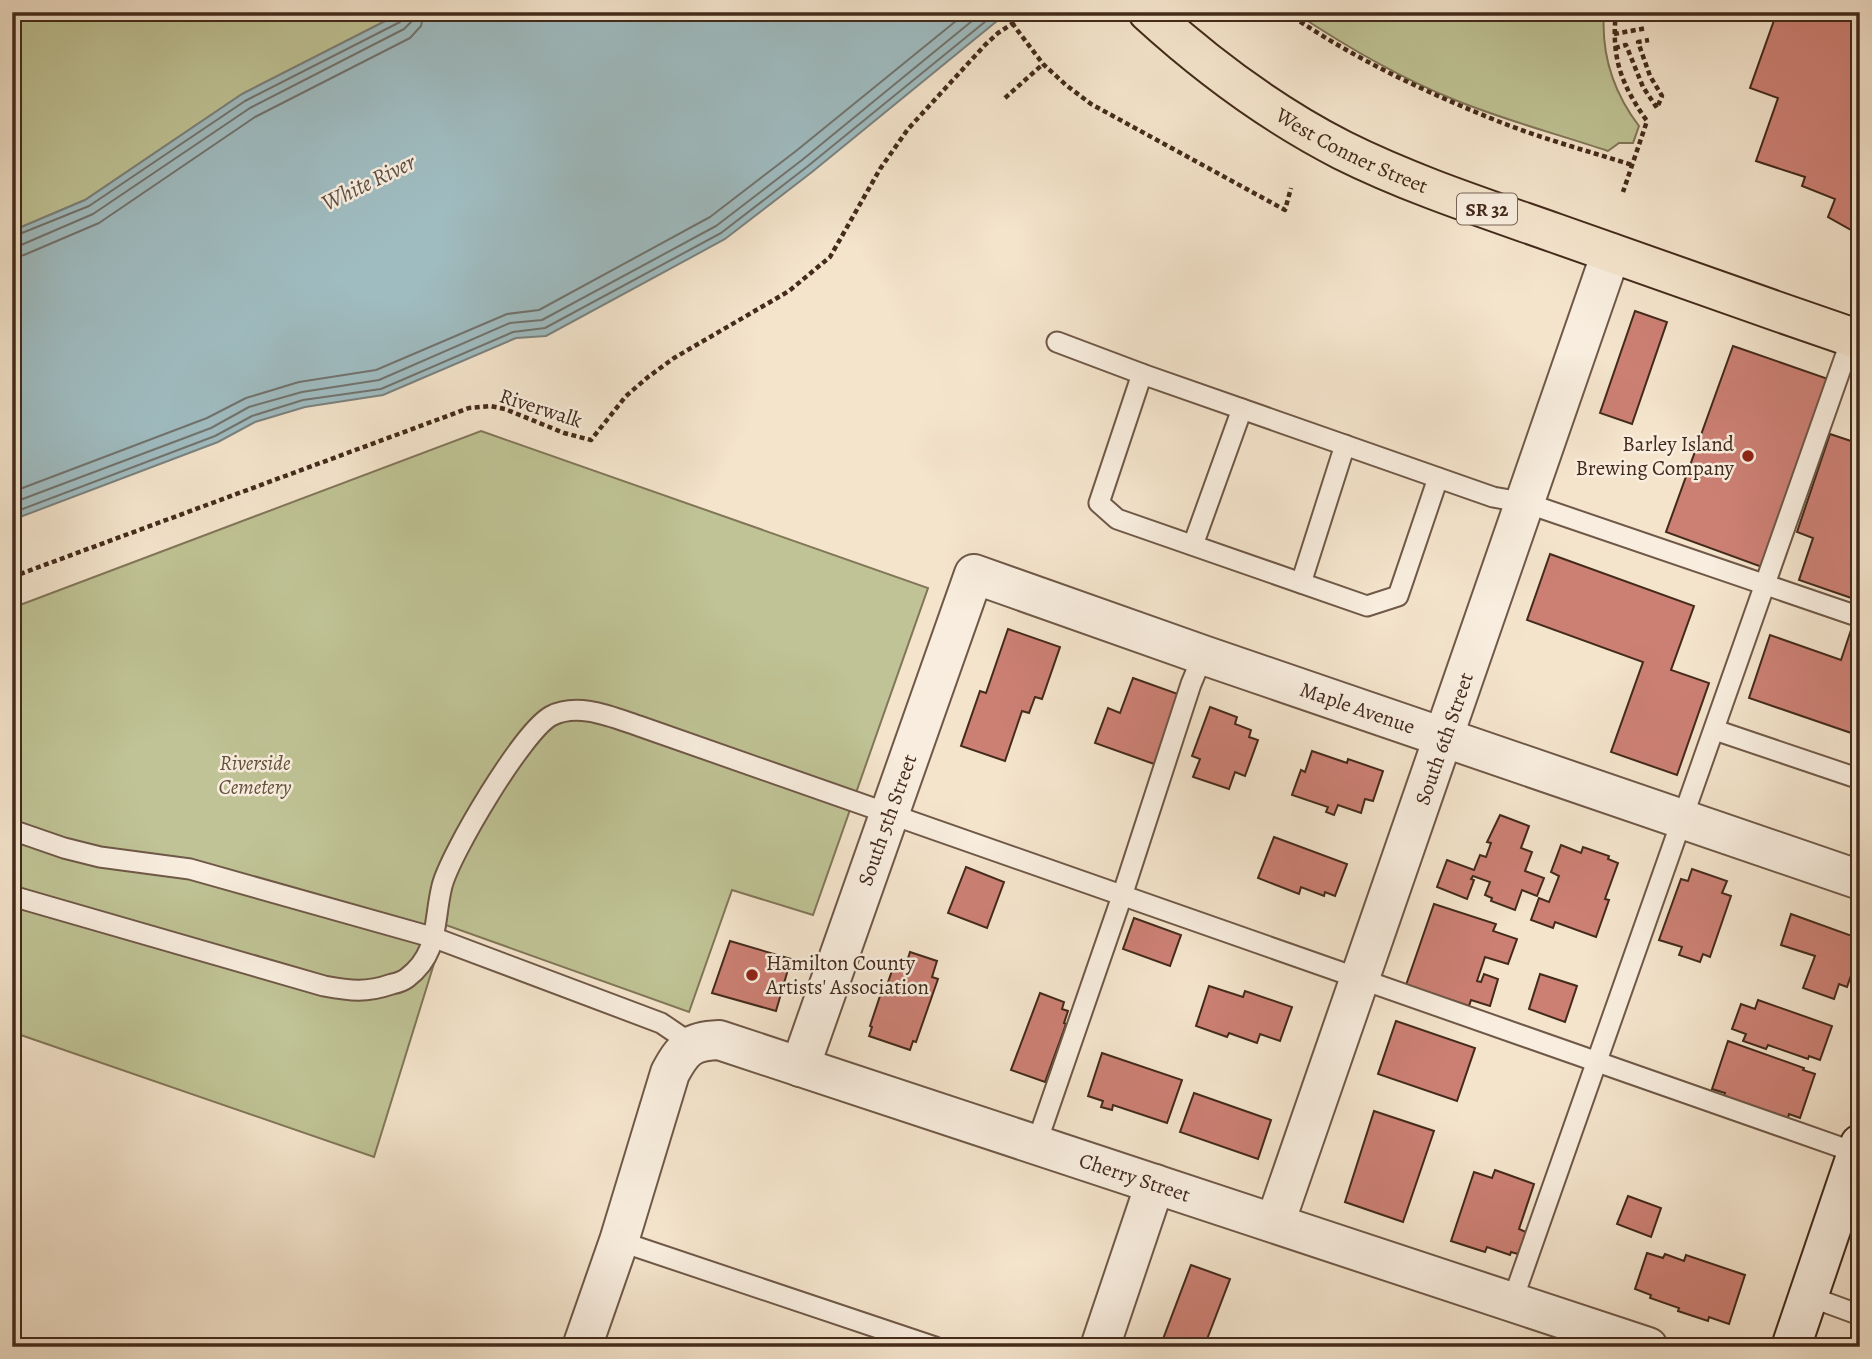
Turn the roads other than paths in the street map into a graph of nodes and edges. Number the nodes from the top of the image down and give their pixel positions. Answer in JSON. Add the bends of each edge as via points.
{"nodes":[{"id":1,"x":1148,"y":12,"type":"edge"},
{"id":2,"x":1611,"y":253,"type":"junction"},
{"id":3,"x":1856,"y":339,"type":"edge"},
{"id":4,"x":1056,"y":342,"type":"dead end"},
{"id":5,"x":1142,"y":374,"type":"junction"},
{"id":6,"x":1242,"y":409,"type":"junction"},
{"id":7,"x":1345,"y":445,"type":"junction"},
{"id":8,"x":1438,"y":478,"type":"junction"},
{"id":9,"x":1526,"y":503,"type":"junction"},
{"id":10,"x":1193,"y":545,"type":"junction"},
{"id":11,"x":974,"y":574,"type":"joint"},
{"id":12,"x":1301,"y":583,"type":"junction"},
{"id":13,"x":1766,"y":584,"type":"junction"},
{"id":14,"x":1860,"y":617,"type":"edge"},
{"id":15,"x":1203,"y":655,"type":"junction"},
{"id":16,"x":1715,"y":730,"type":"junction"},
{"id":17,"x":1443,"y":737,"type":"junction"},
{"id":18,"x":1860,"y":779,"type":"edge"},
{"id":19,"x":889,"y":816,"type":"junction"},
{"id":20,"x":1684,"y":819,"type":"junction"},
{"id":21,"x":12,"y":830,"type":"edge"},
{"id":22,"x":1860,"y":880,"type":"edge"},
{"id":23,"x":1122,"y":896,"type":"junction"},
{"id":24,"x":12,"y":897,"type":"edge"},
{"id":25,"x":435,"y":938,"type":"junction"},
{"id":26,"x":1361,"y":980,"type":"junction"},
{"id":27,"x":692,"y":1044,"type":"junction"},
{"id":28,"x":1597,"y":1063,"type":"junction"},
{"id":29,"x":800,"y":1067,"type":"junction"},
{"id":30,"x":1036,"y":1145,"type":"junction"},
{"id":31,"x":1858,"y":1149,"type":"edge"},
{"id":32,"x":1155,"y":1184,"type":"junction"},
{"id":33,"x":1275,"y":1223,"type":"junction"},
{"id":34,"x":619,"y":1241,"type":"junction"},
{"id":35,"x":1808,"y":1296,"type":"junction"},
{"id":36,"x":1512,"y":1302,"type":"junction"},
{"id":37,"x":1860,"y":1315,"type":"edge"},
{"id":38,"x":582,"y":1347,"type":"edge"},
{"id":39,"x":935,"y":1347,"type":"edge"},
{"id":40,"x":1100,"y":1347,"type":"edge"},
{"id":41,"x":1648,"y":1347,"type":"edge"},
{"id":42,"x":1791,"y":1347,"type":"edge"}],
"edges":[{"from":1,"to":2,"type":"main road","name":"West Conner Street","number":"SR 32","via":[[1253,96],[1343,150]]},
{"from":2,"to":3,"type":"main road","name":"West Conner Street","number":"SR 32"},
{"from":2,"to":9,"type":"street","name":"South 6th Street"},
{"from":3,"to":13,"type":"lane"},
{"from":4,"to":5,"type":"lane"},
{"from":5,"to":6,"type":"lane"},
{"from":5,"to":10,"type":"lane","via":[[1099,503],[1117,519]]},
{"from":6,"to":7,"type":"lane"},
{"from":6,"to":10,"type":"lane"},
{"from":7,"to":8,"type":"lane"},
{"from":7,"to":12,"type":"lane"},
{"from":8,"to":9,"type":"lane"},
{"from":8,"to":12,"type":"lane","via":[[1398,596],[1367,606]]},
{"from":9,"to":13,"type":"lane"},
{"from":9,"to":17,"type":"street","name":"South 6th Street"},
{"from":10,"to":12,"type":"lane"},
{"from":11,"to":15,"type":"street","name":"Maple Avenue"},
{"from":11,"to":19,"type":"street","name":"South 5th Street"},
{"from":13,"to":14,"type":"lane"},
{"from":13,"to":16,"type":"lane"},
{"from":15,"to":17,"type":"street","name":"Maple Avenue"},
{"from":15,"to":23,"type":"lane"},
{"from":16,"to":18,"type":"lane"},
{"from":16,"to":20,"type":"lane"},
{"from":17,"to":20,"type":"street","name":"Maple Avenue"},
{"from":17,"to":26,"type":"street","name":"South 6th Street"},
{"from":19,"to":23,"type":"lane"},
{"from":19,"to":25,"type":"lane","via":[[605,715],[575,710],[551,716],[498,781],[458,848],[442,886]]},
{"from":19,"to":29,"type":"street","name":"South 5th Street"},
{"from":20,"to":22,"type":"street","name":"Maple Avenue"},
{"from":20,"to":28,"type":"lane"},
{"from":21,"to":25,"type":"lane","via":[[100,857],[190,869]]},
{"from":23,"to":26,"type":"lane"},
{"from":23,"to":30,"type":"lane"},
{"from":24,"to":25,"type":"lane","via":[[346,990],[370,991],[406,980]]},
{"from":25,"to":27,"type":"lane","via":[[661,1023]]},
{"from":26,"to":28,"type":"lane"},
{"from":26,"to":33,"type":"street","name":"South 6th Street"},
{"from":27,"to":29,"type":"street","name":"Cherry Street","via":[[719,1040]]},
{"from":27,"to":34,"type":"street","via":[[670,1073]]},
{"from":28,"to":31,"type":"lane"},
{"from":28,"to":36,"type":"lane"},
{"from":29,"to":30,"type":"street","name":"Cherry Street"},
{"from":30,"to":32,"type":"street","name":"Cherry Street"},
{"from":31,"to":35,"type":"street"},
{"from":32,"to":33,"type":"street","name":"Cherry Street"},
{"from":32,"to":40,"type":"street"},
{"from":33,"to":36,"type":"street","name":"Cherry Street"},
{"from":34,"to":38,"type":"street"},
{"from":34,"to":39,"type":"lane"},
{"from":35,"to":37,"type":"lane"},
{"from":35,"to":42,"type":"street"},
{"from":36,"to":41,"type":"street","name":"Cherry Street"}]}
